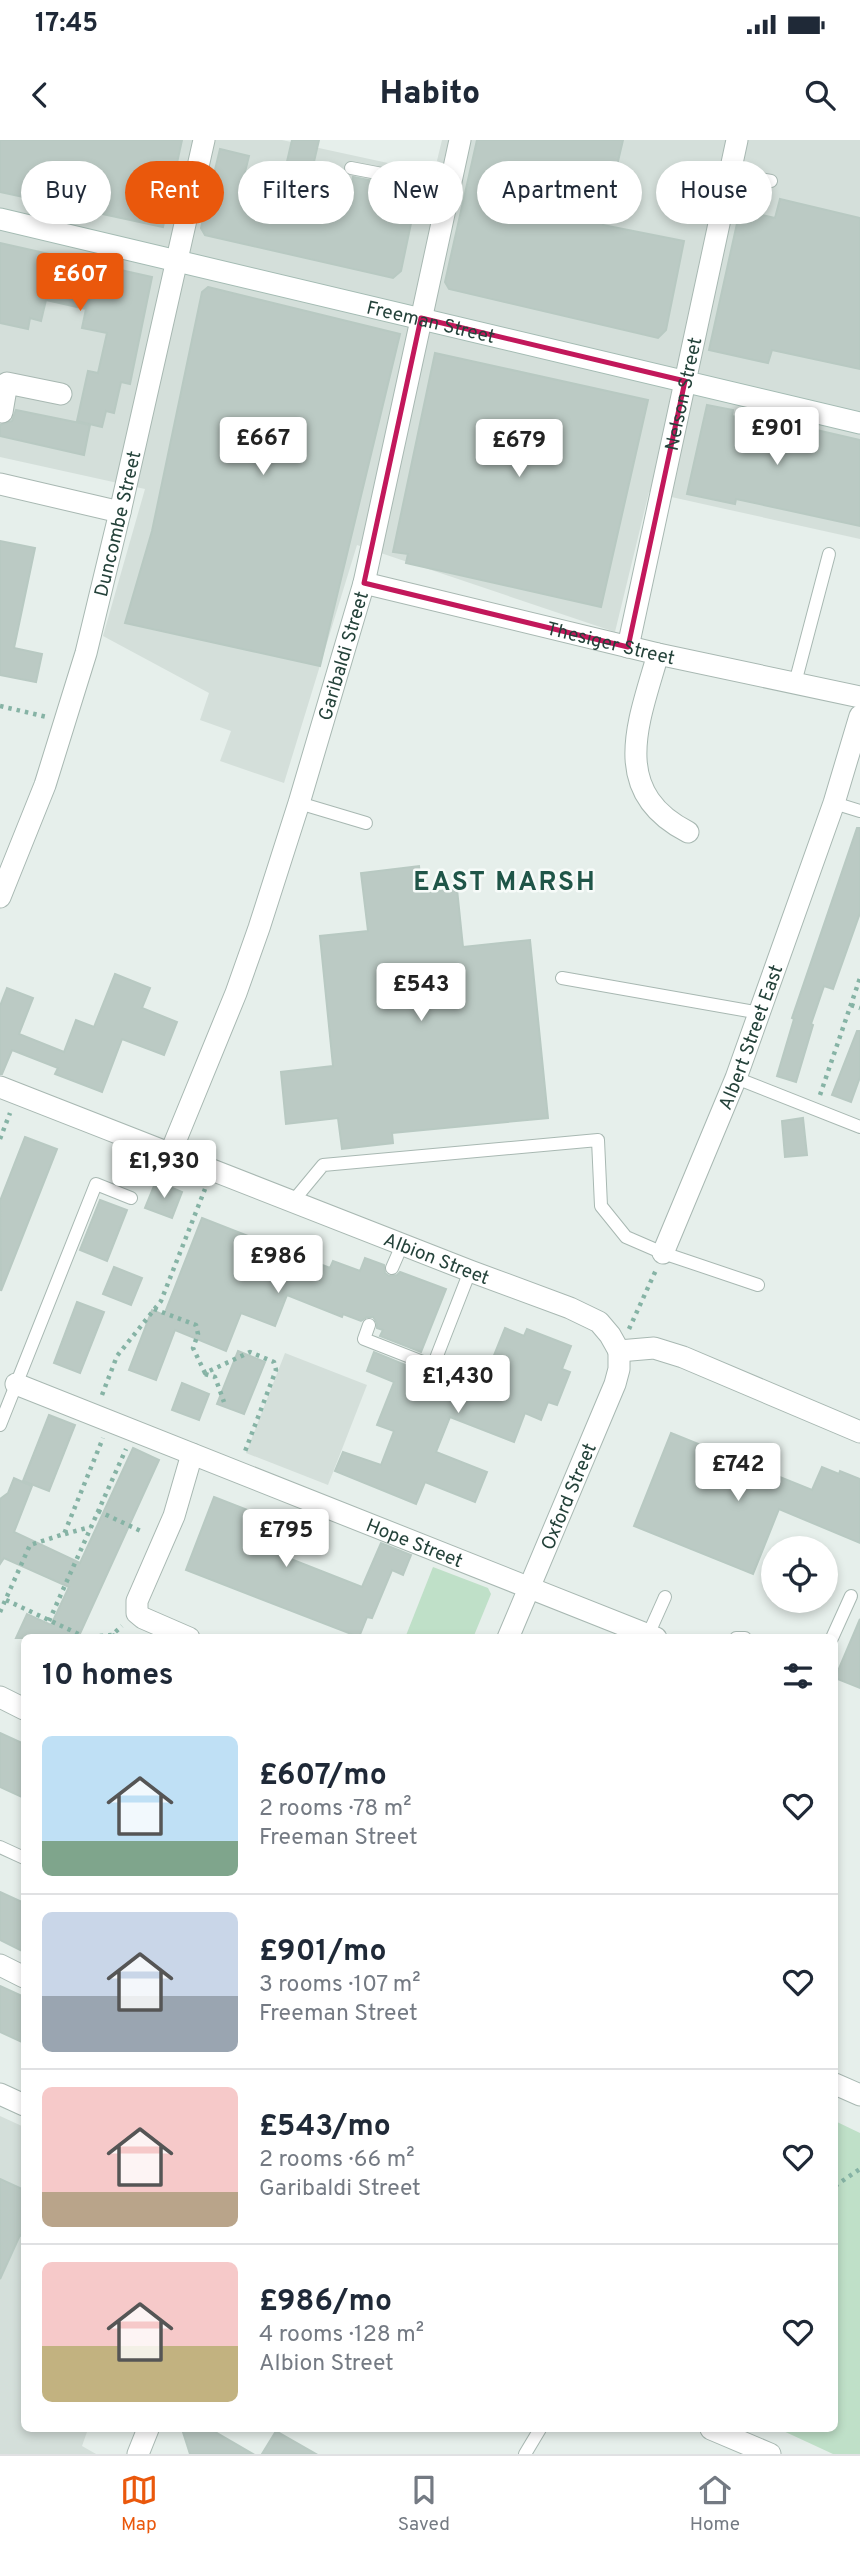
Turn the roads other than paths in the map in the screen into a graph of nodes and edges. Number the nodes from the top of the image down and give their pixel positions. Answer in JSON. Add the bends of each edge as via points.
{"nodes":[{"id":1,"x":204,"y":140,"type":"edge"},
{"id":2,"x":460,"y":140,"type":"edge"},
{"id":3,"x":737,"y":140,"type":"edge"},
{"id":4,"x":456,"y":161,"type":"edge"},
{"id":5,"x":732,"y":161,"type":"edge"},
{"id":6,"x":0,"y":219,"type":"edge"},
{"id":7,"x":442,"y":224,"type":"edge"},
{"id":8,"x":719,"y":224,"type":"edge"},
{"id":9,"x":177,"y":260,"type":"junction"},
{"id":10,"x":421,"y":318,"type":"junction"},
{"id":11,"x":685,"y":381,"type":"junction"},
{"id":12,"x":4,"y":383,"type":"edge"},
{"id":13,"x":61,"y":394,"type":"dead end"},
{"id":14,"x":2,"y":412,"type":"edge"},
{"id":15,"x":860,"y":423,"type":"edge"},
{"id":16,"x":0,"y":484,"type":"edge"},
{"id":17,"x":120,"y":512,"type":"junction"},
{"id":18,"x":829,"y":554,"type":"dead end"},
{"id":19,"x":364,"y":583,"type":"junction"},
{"id":20,"x":628,"y":647,"type":"junction"},
{"id":21,"x":657,"y":654,"type":"junction"},
{"id":22,"x":795,"y":683,"type":"junction"},
{"id":23,"x":860,"y":697,"type":"edge"},
{"id":24,"x":860,"y":716,"type":"edge"},
{"id":25,"x":299,"y":803,"type":"junction"},
{"id":26,"x":834,"y":803,"type":"junction"},
{"id":27,"x":860,"y":811,"type":"edge"},
{"id":28,"x":366,"y":823,"type":"dead end"},
{"id":29,"x":688,"y":832,"type":"dead end"},
{"id":30,"x":0,"y":897,"type":"edge"},
{"id":31,"x":562,"y":978,"type":"dead end"},
{"id":32,"x":760,"y":1013,"type":"junction"},
{"id":33,"x":736,"y":1078,"type":"junction"},
{"id":34,"x":0,"y":1087,"type":"edge"},
{"id":35,"x":860,"y":1127,"type":"edge"},
{"id":36,"x":170,"y":1154,"type":"junction"},
{"id":37,"x":131,"y":1198,"type":"dead end"},
{"id":38,"x":294,"y":1200,"type":"junction"},
{"id":39,"x":401,"y":1245,"type":"junction"},
{"id":40,"x":663,"y":1253,"type":"junction"},
{"id":41,"x":392,"y":1268,"type":"dead end"},
{"id":42,"x":470,"y":1271,"type":"junction"},
{"id":43,"x":758,"y":1285,"type":"dead end"},
{"id":44,"x":369,"y":1325,"type":"dead end"},
{"id":45,"x":620,"y":1351,"type":"junction"},
{"id":46,"x":16,"y":1384,"type":"junction"},
{"id":47,"x":0,"y":1425,"type":"edge"},
{"id":48,"x":860,"y":1432,"type":"edge"},
{"id":49,"x":192,"y":1454,"type":"junction"},
{"id":50,"x":528,"y":1587,"type":"junction"},
{"id":51,"x":851,"y":1596,"type":"dead end"},
{"id":52,"x":665,"y":1597,"type":"dead end"},
{"id":53,"x":180,"y":1634,"type":"edge"},
{"id":54,"x":510,"y":1634,"type":"edge"},
{"id":55,"x":647,"y":1634,"type":"edge"},
{"id":56,"x":653,"y":1634,"type":"edge"},
{"id":57,"x":834,"y":1634,"type":"edge"},
{"id":58,"x":0,"y":1697,"type":"edge"},
{"id":59,"x":21,"y":1708,"type":"edge"},
{"id":60,"x":0,"y":1847,"type":"edge"},
{"id":61,"x":21,"y":1857,"type":"edge"},
{"id":62,"x":0,"y":1965,"type":"edge"},
{"id":63,"x":21,"y":1976,"type":"edge"},
{"id":64,"x":838,"y":2085,"type":"edge"},
{"id":65,"x":0,"y":2094,"type":"edge"},
{"id":66,"x":860,"y":2095,"type":"edge"},
{"id":67,"x":21,"y":2104,"type":"edge"},
{"id":68,"x":147,"y":2432,"type":"edge"},
{"id":69,"x":538,"y":2432,"type":"edge"},
{"id":70,"x":720,"y":2432,"type":"edge"},
{"id":71,"x":139,"y":2453,"type":"edge"},
{"id":72,"x":525,"y":2454,"type":"edge"},
{"id":73,"x":770,"y":2454,"type":"edge"}],
"edges":[{"from":1,"to":9,"type":"street","name":"Duncombe Street"},
{"from":2,"to":4,"type":"street","name":"Garibaldi Street"},
{"from":3,"to":5,"type":"street","name":"Nelson Street"},
{"from":6,"to":9,"type":"street","name":"Freeman Street"},
{"from":7,"to":10,"type":"street","name":"Garibaldi Street"},
{"from":8,"to":11,"type":"street","name":"Nelson Street"},
{"from":9,"to":10,"type":"street","name":"Freeman Street"},
{"from":9,"to":17,"type":"street","name":"Duncombe Street"},
{"from":10,"to":11,"type":"street","name":"Freeman Street"},
{"from":10,"to":19,"type":"street","name":"Garibaldi Street"},
{"from":11,"to":15,"type":"street","name":"Freeman Street"},
{"from":11,"to":20,"type":"street","name":"Nelson Street"},
{"from":12,"to":13,"type":"street"},
{"from":12,"to":14,"type":"street"},
{"from":16,"to":17,"type":"street"},
{"from":17,"to":30,"type":"street","name":"Duncombe Street","via":[[65,722]]},
{"from":18,"to":22,"type":"lane"},
{"from":19,"to":20,"type":"street","name":"Thesiger Street"},
{"from":19,"to":25,"type":"street","name":"Garibaldi Street"},
{"from":20,"to":21,"type":"street","name":"Thesiger Street"},
{"from":21,"to":22,"type":"street","name":"Thesiger Street"},
{"from":21,"to":29,"type":"street","via":[[636,734],[637,772],[654,807]]},
{"from":22,"to":23,"type":"street","name":"Thesiger Street"},
{"from":24,"to":26,"type":"street","name":"Albert Street East"},
{"from":25,"to":28,"type":"lane"},
{"from":25,"to":36,"type":"street","name":"Garibaldi Street","via":[[236,993]]},
{"from":26,"to":27,"type":"lane"},
{"from":26,"to":32,"type":"street","name":"Albert Street East"},
{"from":31,"to":32,"type":"lane"},
{"from":32,"to":33,"type":"street","name":"Albert Street East"},
{"from":33,"to":35,"type":"lane"},
{"from":33,"to":40,"type":"street","name":"Albert Street East"},
{"from":34,"to":36,"type":"street","name":"Albion Street"},
{"from":36,"to":38,"type":"street","name":"Albion Street"},
{"from":37,"to":46,"type":"lane","via":[[96,1184]]},
{"from":38,"to":39,"type":"street","name":"Albion Street"},
{"from":38,"to":40,"type":"lane","via":[[323,1165],[598,1140],[601,1206],[626,1237]]},
{"from":39,"to":41,"type":"lane"},
{"from":39,"to":42,"type":"street","name":"Albion Street"},
{"from":40,"to":43,"type":"lane"},
{"from":42,"to":44,"type":"lane","via":[[433,1366],[364,1339]]},
{"from":42,"to":45,"type":"street","name":"Albion Street","via":[[598,1322]]},
{"from":45,"to":48,"type":"street","via":[[654,1348],[683,1357]]},
{"from":45,"to":50,"type":"street","name":"Oxford Street","via":[[615,1384]]},
{"from":46,"to":47,"type":"lane"},
{"from":46,"to":49,"type":"street","name":"Hope Street"},
{"from":49,"to":50,"type":"street","name":"Hope Street"},
{"from":49,"to":53,"type":"street","via":[[174,1516],[136,1613]]},
{"from":50,"to":54,"type":"street","name":"Oxford Street"},
{"from":50,"to":55,"type":"street","name":"Hope Street"},
{"from":51,"to":57,"type":"lane"},
{"from":52,"to":56,"type":"lane"},
{"from":58,"to":59,"type":"street"},
{"from":60,"to":61,"type":"lane"},
{"from":62,"to":63,"type":"street"},
{"from":64,"to":66,"type":"street"},
{"from":65,"to":67,"type":"street"},
{"from":68,"to":71,"type":"street"},
{"from":69,"to":72,"type":"lane"},
{"from":70,"to":73,"type":"street"}]}
